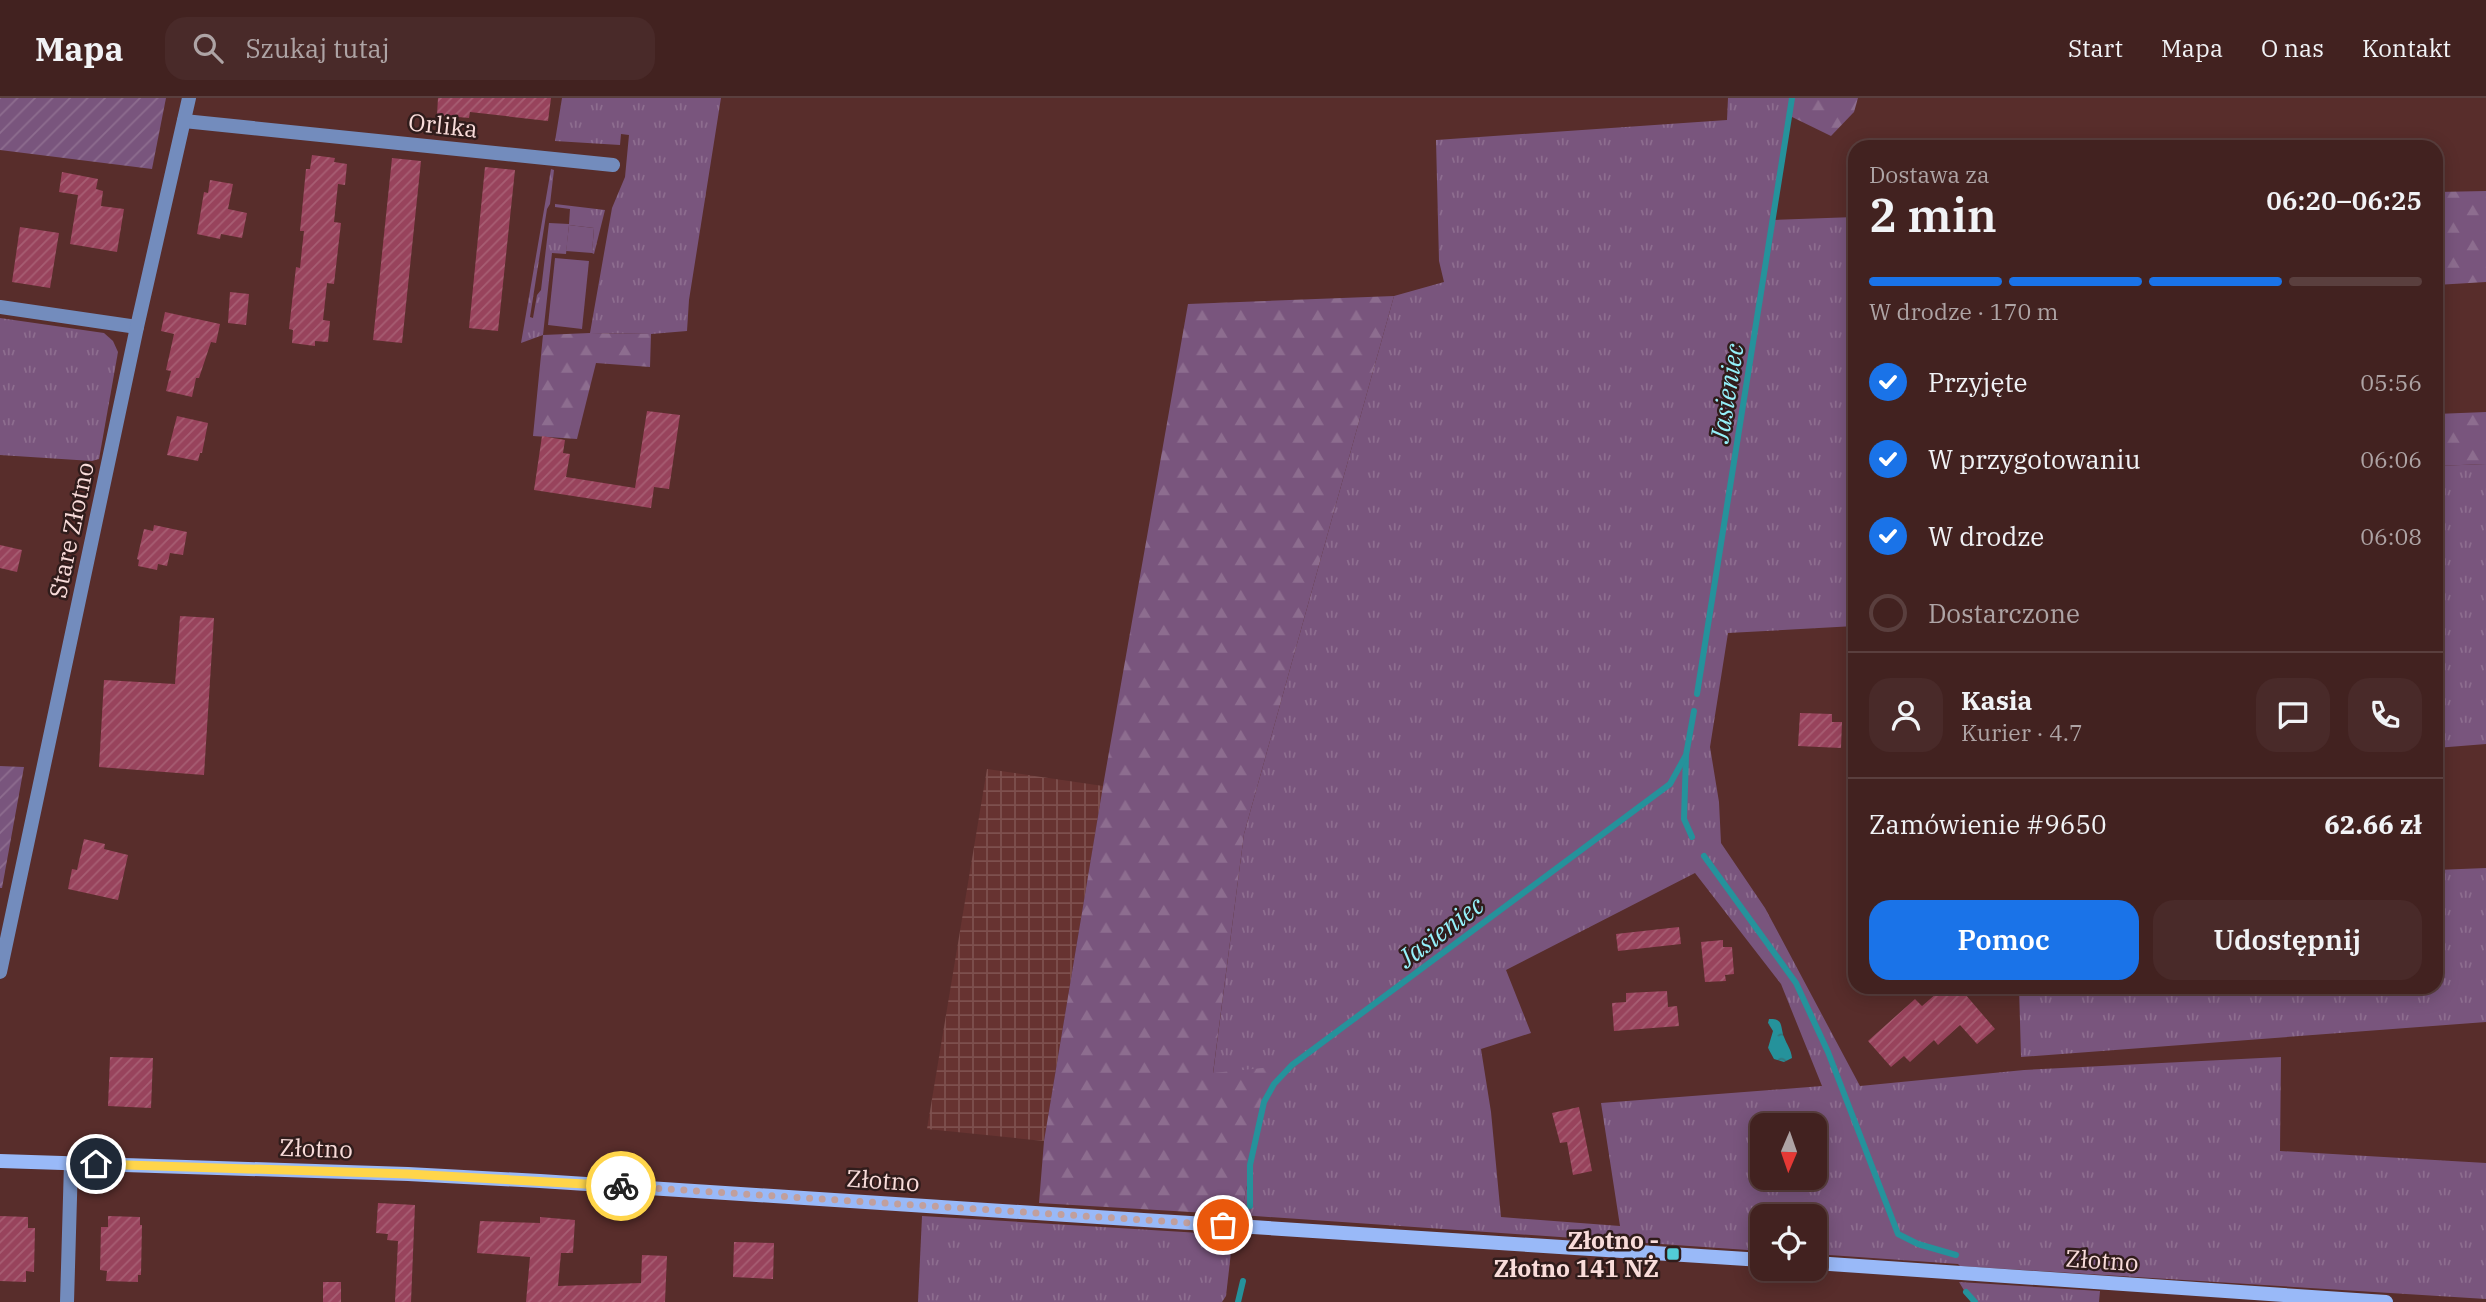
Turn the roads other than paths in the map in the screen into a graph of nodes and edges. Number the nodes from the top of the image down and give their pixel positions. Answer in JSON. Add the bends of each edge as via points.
{"nodes":[{"id":1,"x":189,"y":98,"type":"edge"},
{"id":2,"x":184,"y":121,"type":"junction"},
{"id":3,"x":613,"y":165,"type":"dead end"},
{"id":4,"x":0,"y":307,"type":"edge"},
{"id":5,"x":137,"y":327,"type":"junction"},
{"id":6,"x":0,"y":972,"type":"edge"},
{"id":7,"x":0,"y":1161,"type":"edge"},
{"id":8,"x":71,"y":1163,"type":"junction"},
{"id":9,"x":1750,"y":1259,"type":"edge"},
{"id":10,"x":1827,"y":1264,"type":"edge"},
{"id":11,"x":67,"y":1302,"type":"edge"},
{"id":12,"x":2386,"y":1302,"type":"edge"}],
"edges":[{"from":1,"to":2,"type":"street","name":"Stare Złotno"},
{"from":2,"to":3,"type":"street","name":"Orlika"},
{"from":2,"to":5,"type":"street","name":"Stare Złotno"},
{"from":4,"to":5,"type":"street"},
{"from":5,"to":6,"type":"street","name":"Stare Złotno"},
{"from":7,"to":8,"type":"street","name":"Złotno"},
{"from":8,"to":9,"type":"street","name":"Złotno","via":[[540,1181]]},
{"from":8,"to":11,"type":"street"},
{"from":10,"to":12,"type":"street","name":"Złotno"}]}
